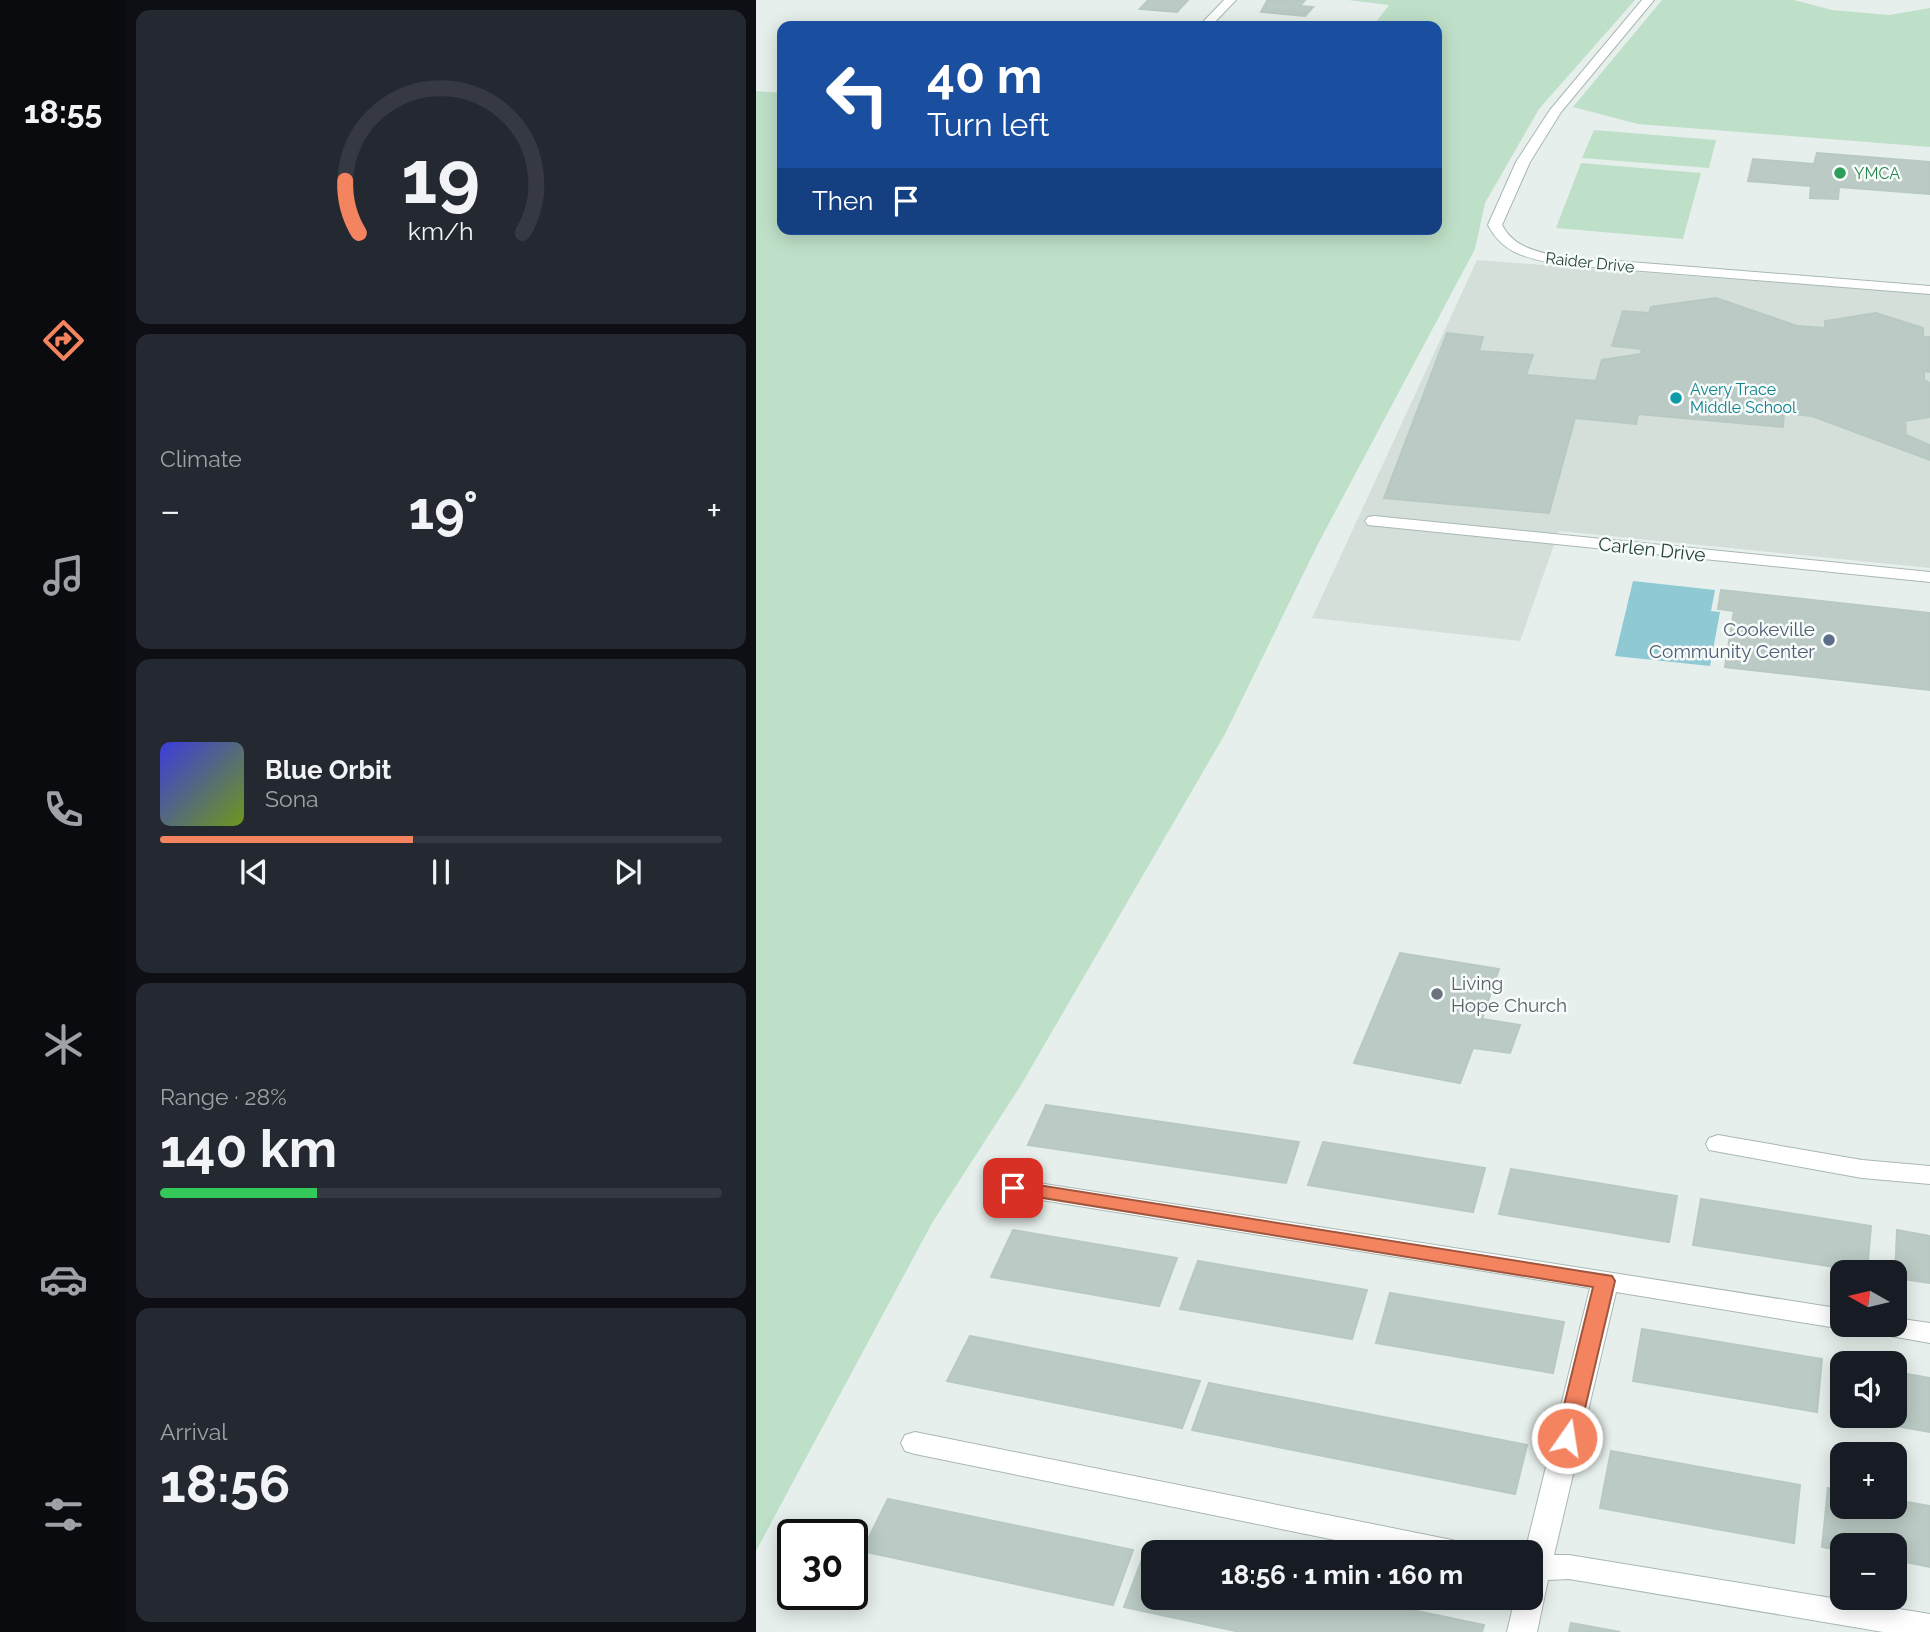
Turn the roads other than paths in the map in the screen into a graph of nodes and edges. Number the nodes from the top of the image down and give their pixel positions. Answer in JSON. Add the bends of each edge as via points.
{"nodes":[{"id":1,"x":1230,"y":0,"type":"edge"},
{"id":2,"x":1648,"y":0,"type":"edge"},
{"id":3,"x":1210,"y":21,"type":"edge"},
{"id":4,"x":1930,"y":290,"type":"edge"},
{"id":5,"x":1374,"y":521,"type":"dead end"},
{"id":6,"x":1930,"y":577,"type":"edge"},
{"id":7,"x":1718,"y":1144,"type":"dead end"},
{"id":8,"x":1930,"y":1175,"type":"edge"},
{"id":9,"x":1013,"y":1188,"type":"dead end"},
{"id":10,"x":1605,"y":1281,"type":"junction"},
{"id":11,"x":1830,"y":1317,"type":"edge"},
{"id":12,"x":1908,"y":1330,"type":"edge"},
{"id":13,"x":1930,"y":1333,"type":"edge"},
{"id":14,"x":915,"y":1443,"type":"dead end"},
{"id":15,"x":1393,"y":1540,"type":"edge"},
{"id":16,"x":1542,"y":1540,"type":"edge"},
{"id":17,"x":1543,"y":1577,"type":"edge"},
{"id":18,"x":1526,"y":1610,"type":"edge"},
{"id":19,"x":1930,"y":1627,"type":"edge"},
{"id":20,"x":1522,"y":1632,"type":"edge"}],
"edges":[{"from":1,"to":3,"type":"street"},
{"from":2,"to":4,"type":"street","name":"Raider Drive","via":[[1556,110],[1523,162],[1495,225],[1502,241],[1522,252],[1555,260]]},
{"from":5,"to":6,"type":"street","name":"Carlen Drive"},
{"from":7,"to":8,"type":"street","via":[[1862,1169]]},
{"from":9,"to":10,"type":"street"},
{"from":10,"to":11,"type":"street"},
{"from":10,"to":16,"type":"street"},
{"from":12,"to":13,"type":"street"},
{"from":14,"to":15,"type":"street"},
{"from":17,"to":19,"type":"street","via":[[1569,1567]]},
{"from":18,"to":20,"type":"street"}]}
